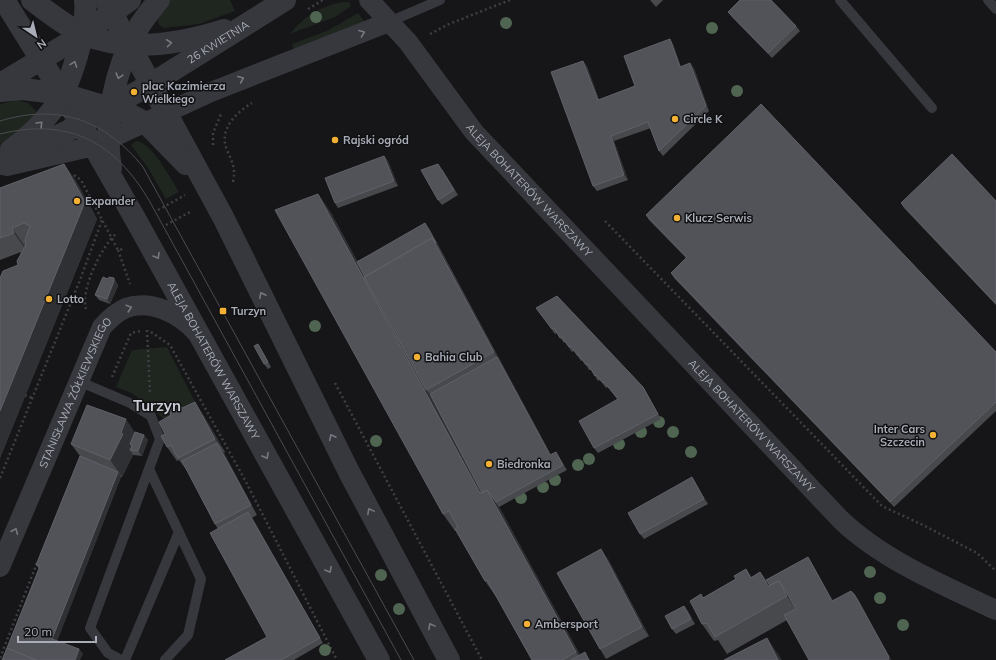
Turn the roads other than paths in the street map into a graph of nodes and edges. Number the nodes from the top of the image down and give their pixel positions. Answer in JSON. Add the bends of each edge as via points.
{"nodes":[{"id":1,"x":4,"y":0,"type":"edge"},
{"id":2,"x":32,"y":0,"type":"edge"},
{"id":3,"x":85,"y":0,"type":"edge"},
{"id":4,"x":130,"y":0,"type":"edge"},
{"id":5,"x":159,"y":0,"type":"edge"},
{"id":6,"x":285,"y":0,"type":"edge"},
{"id":7,"x":369,"y":0,"type":"edge"},
{"id":8,"x":440,"y":0,"type":"edge"},
{"id":9,"x":840,"y":0,"type":"edge"},
{"id":10,"x":988,"y":0,"type":"edge"},
{"id":11,"x":108,"y":6,"type":"edge"},
{"id":12,"x":996,"y":9,"type":"edge"},
{"id":13,"x":389,"y":22,"type":"junction"},
{"id":14,"x":247,"y":23,"type":"junction"},
{"id":15,"x":82,"y":34,"type":"junction"},
{"id":16,"x":130,"y":44,"type":"junction"},
{"id":17,"x":41,"y":61,"type":"junction"},
{"id":18,"x":0,"y":84,"type":"edge"},
{"id":19,"x":152,"y":84,"type":"junction"},
{"id":20,"x":0,"y":91,"type":"edge"},
{"id":21,"x":62,"y":94,"type":"junction"},
{"id":22,"x":111,"y":107,"type":"junction"},
{"id":23,"x":932,"y":108,"type":"dead end"},
{"id":24,"x":167,"y":113,"type":"junction"},
{"id":25,"x":146,"y":123,"type":"junction"},
{"id":26,"x":81,"y":124,"type":"junction"},
{"id":27,"x":101,"y":144,"type":"junction"},
{"id":28,"x":0,"y":158,"type":"edge"},
{"id":29,"x":0,"y":164,"type":"edge"},
{"id":30,"x":0,"y":168,"type":"edge"},
{"id":31,"x":209,"y":192,"type":"junction"},
{"id":32,"x":203,"y":340,"type":"junction"},
{"id":33,"x":78,"y":381,"type":"junction"},
{"id":34,"x":149,"y":470,"type":"junction"},
{"id":35,"x":179,"y":532,"type":"junction"},
{"id":36,"x":0,"y":567,"type":"edge"},
{"id":37,"x":996,"y":610,"type":"edge"},
{"id":38,"x":121,"y":660,"type":"edge"},
{"id":39,"x":125,"y":660,"type":"edge"},
{"id":40,"x":164,"y":660,"type":"edge"},
{"id":41,"x":379,"y":660,"type":"edge"},
{"id":42,"x":449,"y":660,"type":"edge"}],
"edges":[{"from":1,"to":17,"type":"street"},
{"from":2,"to":15,"type":"street"},
{"from":3,"to":15,"type":"street","via":[[85,24]]},
{"from":4,"to":11,"type":"street"},
{"from":5,"to":16,"type":"street","via":[[137,29]]},
{"from":6,"to":14,"type":"street","name":"26 KWIETNIA"},
{"from":7,"to":13,"type":"street"},
{"from":8,"to":13,"type":"lane"},
{"from":9,"to":23,"type":"lane"},
{"from":10,"to":12,"type":"lane"},
{"from":11,"to":15,"type":"street"},
{"from":11,"to":16,"type":"street"},
{"from":24,"to":13,"type":"street","one_way":true,"via":[[258,72]]},
{"from":13,"to":37,"type":"street","name":"ALEJA BOHATERÓW WARSZAWY","via":[[408,42],[474,132],[845,524],[889,556]]},
{"from":16,"to":14,"type":"street","one_way":true,"via":[[179,42]]},
{"from":14,"to":19,"type":"street","name":"26 KWIETNIA"},
{"from":15,"to":16,"type":"street"},
{"from":15,"to":17,"type":"street"},
{"from":21,"to":15,"type":"street","one_way":true},
{"from":16,"to":19,"type":"street"},
{"from":16,"to":22,"type":"street","one_way":true},
{"from":17,"to":18,"type":"street"},
{"from":17,"to":21,"type":"street"},
{"from":19,"to":22,"type":"street"},
{"from":19,"to":24,"type":"street"},
{"from":20,"to":21,"type":"street","via":[[23,89]]},
{"from":21,"to":22,"type":"street"},
{"from":21,"to":26,"type":"street"},
{"from":28,"to":21,"type":"street","one_way":true,"via":[[26,139],[44,121]]},
{"from":22,"to":25,"type":"street"},
{"from":22,"to":26,"type":"street"},
{"from":22,"to":27,"type":"street"},
{"from":24,"to":25,"type":"street"},
{"from":24,"to":31,"type":"street"},
{"from":25,"to":27,"type":"street"},
{"from":25,"to":31,"type":"street"},
{"from":26,"to":27,"type":"street"},
{"from":26,"to":29,"type":"street"},
{"from":27,"to":30,"type":"street"},
{"from":27,"to":32,"type":"street","name":"ALEJA BOHATERÓW WARSZAWY","one_way":true,"via":[[113,181]]},
{"from":42,"to":31,"type":"street","one_way":true,"via":[[350,472]]},
{"from":33,"to":32,"type":"street","name":"STANISŁAWA ŻÓŁKIEWSKIEGO","one_way":true,"via":[[102,327],[111,317],[126,308],[150,306],[169,311],[188,324]]},
{"from":32,"to":41,"type":"street","name":"ALEJA BOHATERÓW WARSZAWY","one_way":true},
{"from":33,"to":34,"type":"lane","via":[[151,416],[160,439]]},
{"from":36,"to":33,"type":"street","name":"STANISŁAWA ŻÓŁKIEWSKIEGO","one_way":true},
{"from":34,"to":35,"type":"lane"},
{"from":34,"to":38,"type":"lane","via":[[90,628],[108,652]]},
{"from":35,"to":39,"type":"lane"},
{"from":35,"to":40,"type":"lane","via":[[201,579],[188,635]]}]}
